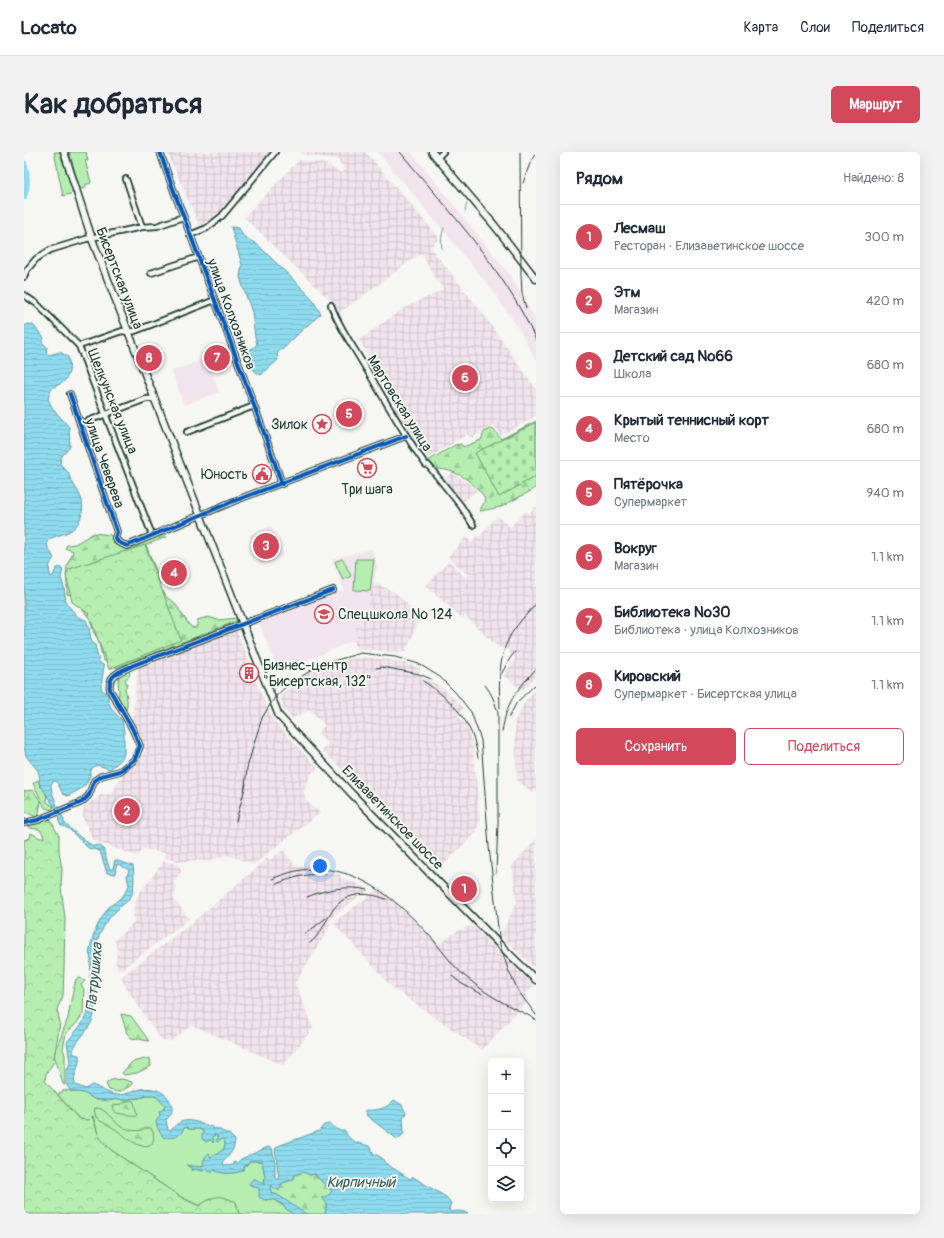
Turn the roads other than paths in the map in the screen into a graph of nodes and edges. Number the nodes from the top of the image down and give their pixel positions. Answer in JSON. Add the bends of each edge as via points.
{"nodes":[{"id":1,"x":64,"y":152,"type":"edge"},
{"id":2,"x":160,"y":152,"type":"edge"},
{"id":3,"x":275,"y":152,"type":"edge"},
{"id":4,"x":432,"y":152,"type":"edge"},
{"id":5,"x":444,"y":152,"type":"edge"},
{"id":6,"x":437,"y":158,"type":"junction"},
{"id":7,"x":126,"y":179,"type":"dead end"},
{"id":8,"x":183,"y":217,"type":"junction"},
{"id":9,"x":142,"y":227,"type":"junction"},
{"id":10,"x":190,"y":235,"type":"junction"},
{"id":11,"x":92,"y":239,"type":"junction"},
{"id":12,"x":199,"y":257,"type":"junction"},
{"id":13,"x":152,"y":273,"type":"dead end"},
{"id":14,"x":24,"y":277,"type":"edge"},
{"id":15,"x":536,"y":279,"type":"edge"},
{"id":16,"x":24,"y":295,"type":"edge"},
{"id":17,"x":215,"y":300,"type":"junction"},
{"id":18,"x":331,"y":305,"type":"dead end"},
{"id":19,"x":128,"y":332,"type":"junction"},
{"id":20,"x":79,"y":346,"type":"junction"},
{"id":21,"x":70,"y":394,"type":"dead end"},
{"id":22,"x":154,"y":399,"type":"junction"},
{"id":23,"x":254,"y":406,"type":"junction"},
{"id":24,"x":106,"y":414,"type":"junction"},
{"id":25,"x":80,"y":424,"type":"junction"},
{"id":26,"x":187,"y":432,"type":"dead end"},
{"id":27,"x":406,"y":436,"type":"junction"},
{"id":28,"x":282,"y":484,"type":"junction"},
{"id":29,"x":199,"y":515,"type":"junction"},
{"id":30,"x":474,"y":526,"type":"dead end"},
{"id":31,"x":152,"y":535,"type":"junction"},
{"id":32,"x":333,"y":590,"type":"dead end"},
{"id":33,"x":243,"y":625,"type":"junction"},
{"id":34,"x":272,"y":701,"type":"joint"},
{"id":35,"x":24,"y":823,"type":"edge"},
{"id":36,"x":536,"y":980,"type":"edge"}],
"edges":[{"from":1,"to":11,"type":"main road","name":"Бисертская улица"},
{"from":2,"to":8,"type":"street","name":"улица Колхозников"},
{"from":3,"to":10,"type":"street","via":[[222,216],[207,228]]},
{"from":4,"to":6,"type":"main road"},
{"from":5,"to":6,"type":"street"},
{"from":6,"to":15,"type":"main road"},
{"from":7,"to":9,"type":"street"},
{"from":8,"to":9,"type":"street","via":[[156,226]]},
{"from":8,"to":10,"type":"street","name":"улица Колхозников"},
{"from":9,"to":11,"type":"street"},
{"from":10,"to":12,"type":"street","name":"улица Колхозников"},
{"from":11,"to":14,"type":"street","via":[[50,250],[36,259]]},
{"from":11,"to":19,"type":"main road","name":"Бисертская улица"},
{"from":12,"to":13,"type":"street"},
{"from":12,"to":17,"type":"street","name":"улица Колхозников"},
{"from":16,"to":20,"type":"street","name":"Щелкунская улица","via":[[37,304]]},
{"from":17,"to":19,"type":"street"},
{"from":17,"to":23,"type":"street","name":"улица Колхозников"},
{"from":18,"to":27,"type":"street","name":"Мартовская улица","via":[[349,342]]},
{"from":19,"to":20,"type":"street","via":[[122,331]]},
{"from":19,"to":22,"type":"main road","name":"Бисертская улица"},
{"from":20,"to":24,"type":"street","name":"Щелкунская улица"},
{"from":21,"to":25,"type":"street","name":"улица Чеверева"},
{"from":22,"to":24,"type":"street","via":[[146,399]]},
{"from":22,"to":29,"type":"main road","name":"Бисертская улица"},
{"from":23,"to":26,"type":"street"},
{"from":23,"to":28,"type":"street","name":"улица Колхозников"},
{"from":24,"to":25,"type":"street"},
{"from":24,"to":31,"type":"street","name":"Щелкунская улица"},
{"from":25,"to":31,"type":"street","name":"улица Чеверева","via":[[118,532],[115,538],[127,546]]},
{"from":27,"to":28,"type":"street"},
{"from":27,"to":30,"type":"street","name":"Мартовская улица","via":[[462,506]]},
{"from":28,"to":29,"type":"street"},
{"from":29,"to":31,"type":"street"},
{"from":29,"to":33,"type":"main road","name":"Бисертская улица"},
{"from":32,"to":33,"type":"street"},
{"from":33,"to":34,"type":"main road","name":"Бисертская улица"},
{"from":33,"to":35,"type":"street","via":[[115,674],[109,684],[110,690],[140,746],[135,759],[120,772],[101,776],[94,781],[89,795],[82,802]]},
{"from":34,"to":36,"type":"main road","name":"Елизаветинское шоссе","via":[[279,716],[352,794]]}]}
